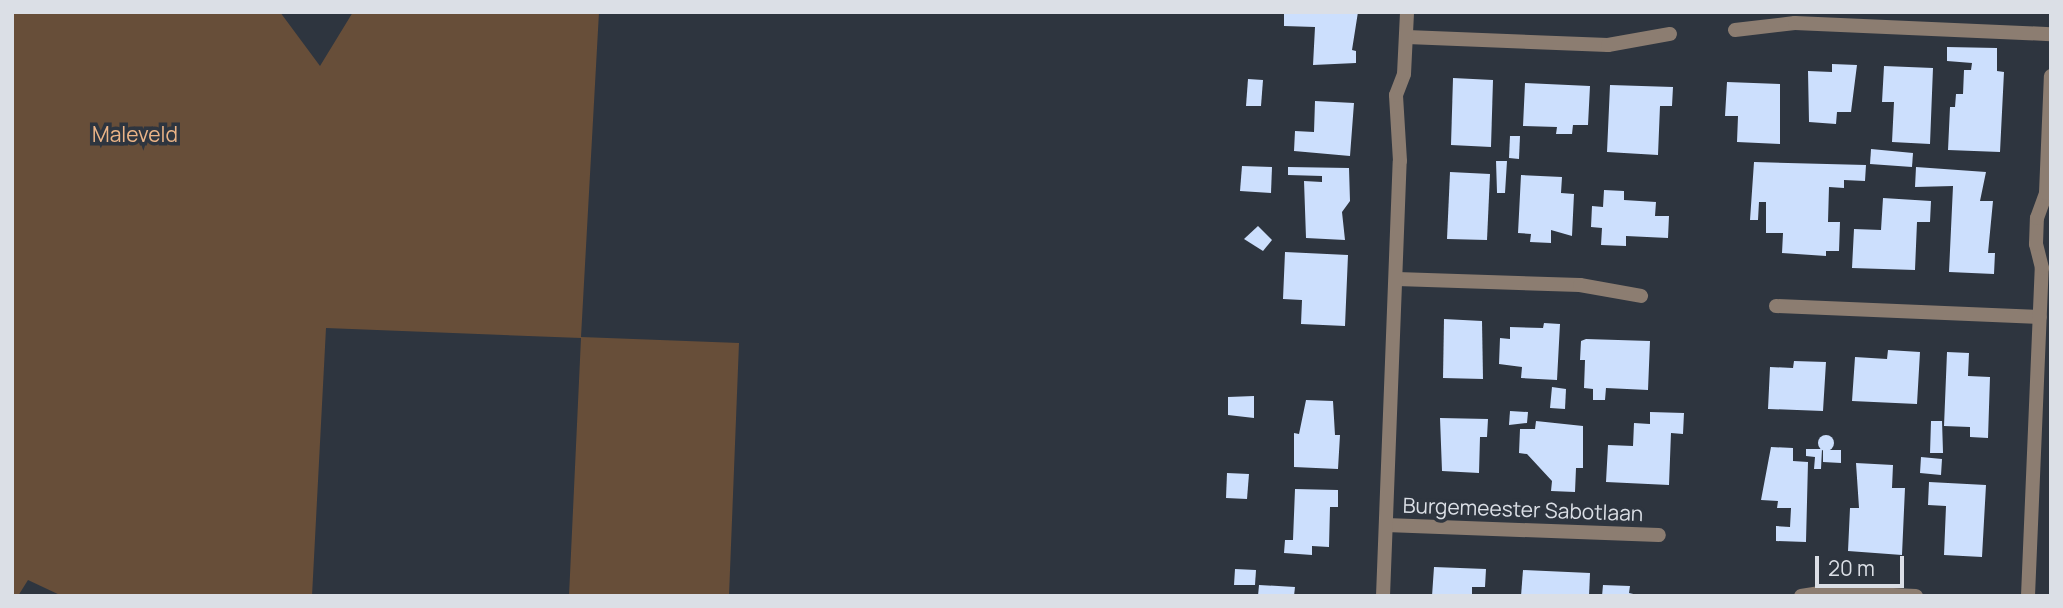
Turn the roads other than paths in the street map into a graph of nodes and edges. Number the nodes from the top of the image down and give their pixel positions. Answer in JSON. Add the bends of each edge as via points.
{"nodes":[{"id":1,"x":1408,"y":12,"type":"edge"},
{"id":2,"x":1735,"y":30,"type":"dead end"},
{"id":3,"x":1670,"y":34,"type":"dead end"},
{"id":4,"x":2051,"y":34,"type":"edge"},
{"id":5,"x":1406,"y":37,"type":"junction"},
{"id":6,"x":2051,"y":76,"type":"edge"},
{"id":7,"x":2050,"y":142,"type":"edge"},
{"id":8,"x":1397,"y":279,"type":"junction"},
{"id":9,"x":1641,"y":296,"type":"dead end"},
{"id":10,"x":1776,"y":306,"type":"dead end"},
{"id":11,"x":2040,"y":317,"type":"junction"},
{"id":12,"x":2044,"y":392,"type":"edge"},
{"id":13,"x":1386,"y":525,"type":"junction"},
{"id":14,"x":1659,"y":534,"type":"dead end"},
{"id":15,"x":1383,"y":596,"type":"edge"},
{"id":16,"x":1801,"y":596,"type":"edge"},
{"id":17,"x":1916,"y":596,"type":"edge"},
{"id":18,"x":2028,"y":596,"type":"edge"}],
"edges":[{"from":1,"to":5,"type":"street","name":"Burgemeester Sabotlaan"},
{"from":2,"to":4,"type":"street","via":[[1794,23]]},
{"from":3,"to":5,"type":"street","via":[[1608,45]]},
{"from":5,"to":8,"type":"street","name":"Burgemeester Sabotlaan","via":[[1404,74],[1396,95],[1401,161]]},
{"from":6,"to":7,"type":"street"},
{"from":7,"to":11,"type":"street","via":[[2046,193],[2037,218]]},
{"from":8,"to":9,"type":"street","via":[[1580,285]]},
{"from":8,"to":13,"type":"street","name":"Burgemeester Sabotlaan"},
{"from":10,"to":11,"type":"street"},
{"from":11,"to":12,"type":"street"},
{"from":12,"to":18,"type":"street"},
{"from":13,"to":14,"type":"street","name":"Burgemeester Sabotlaan"},
{"from":13,"to":15,"type":"street","name":"Burgemeester Sabotlaan"},
{"from":16,"to":17,"type":"street","via":[[1825,592]]}]}
